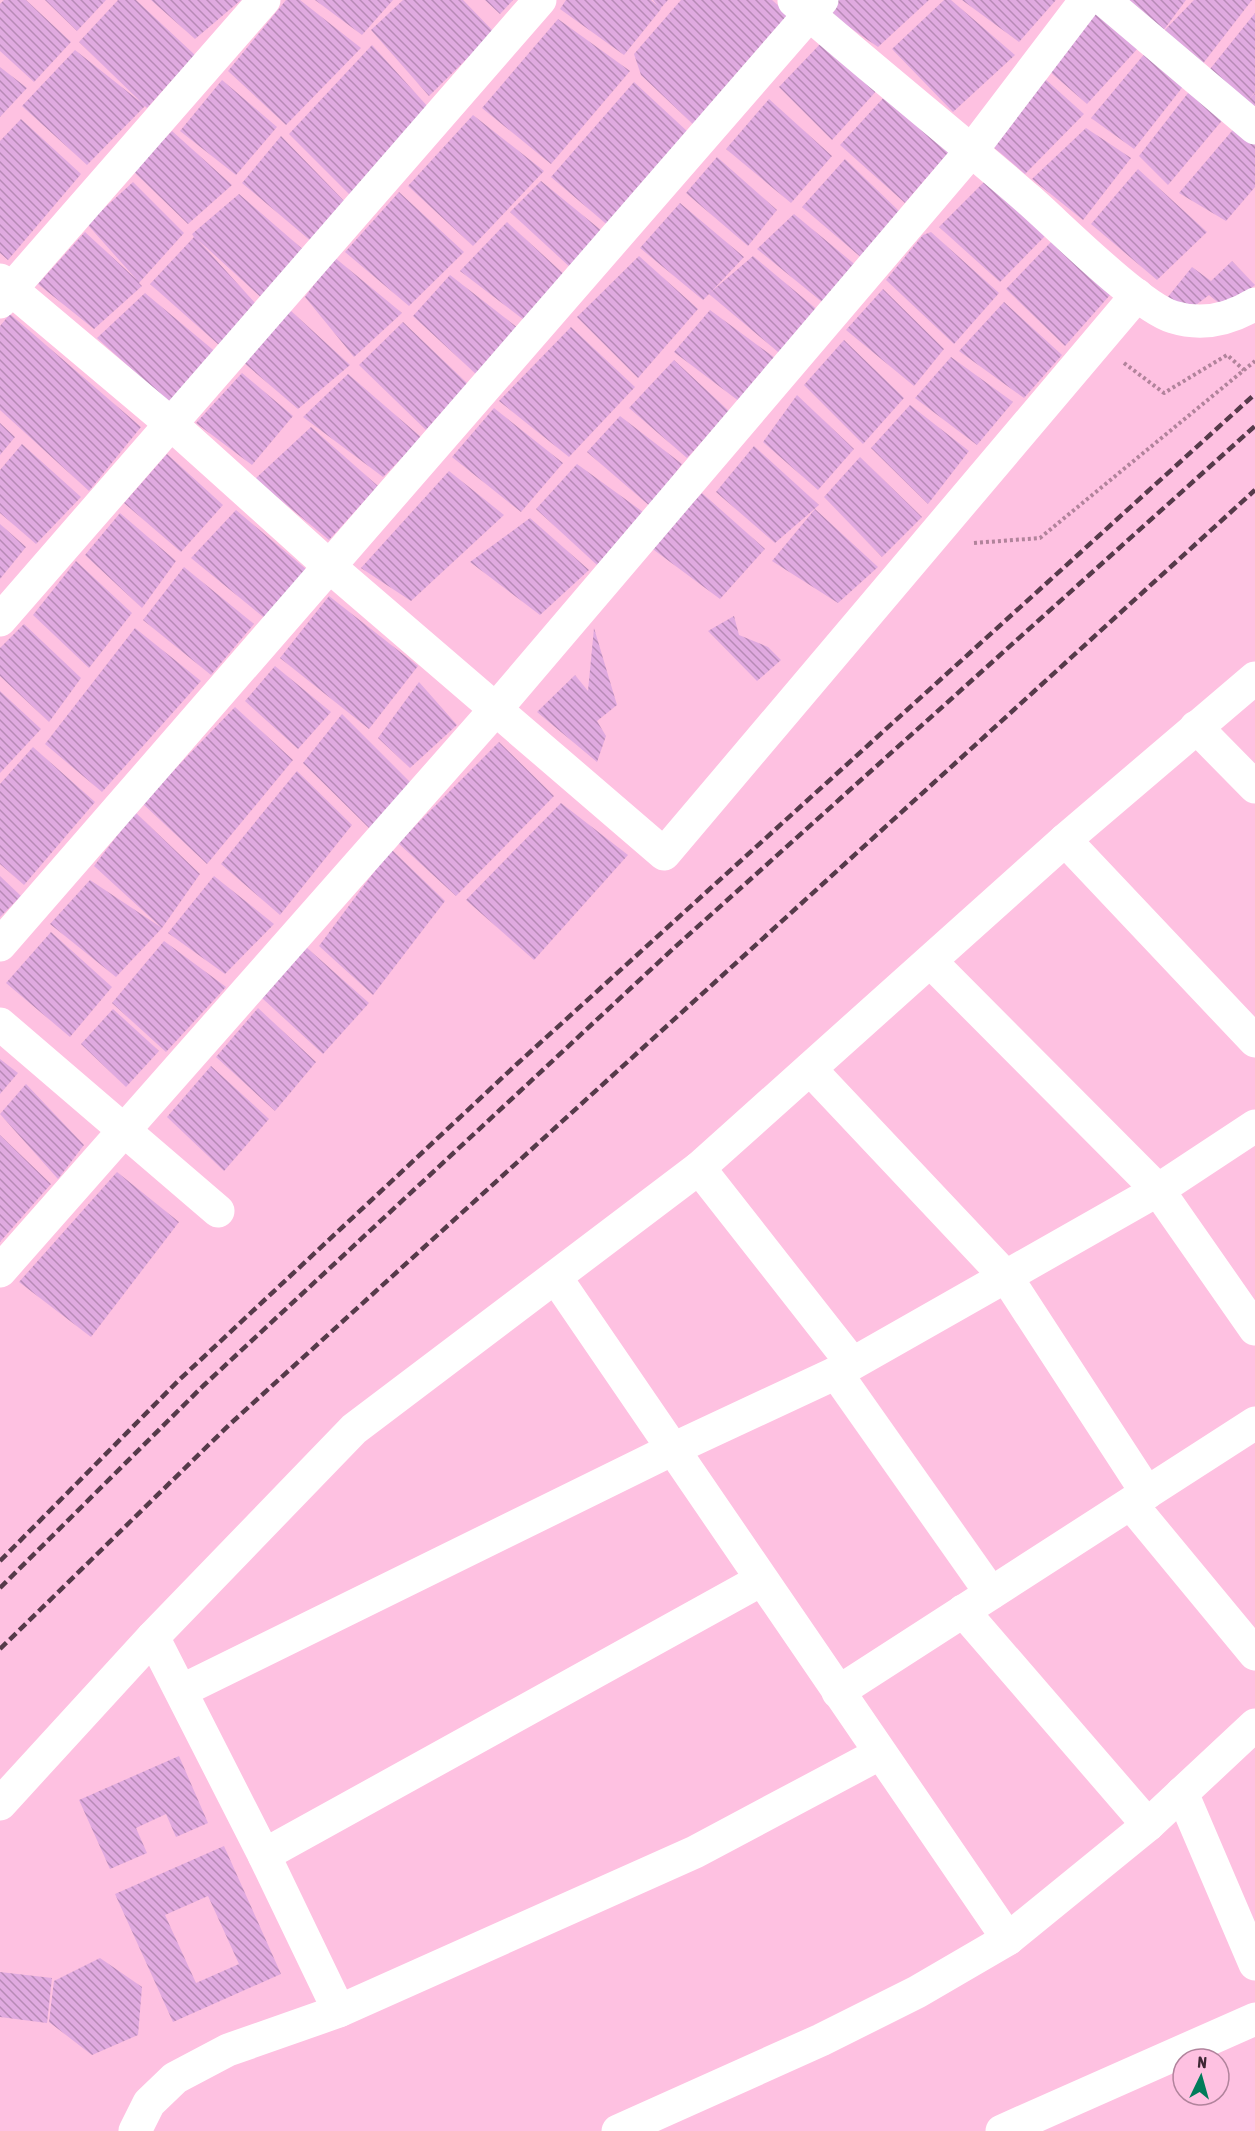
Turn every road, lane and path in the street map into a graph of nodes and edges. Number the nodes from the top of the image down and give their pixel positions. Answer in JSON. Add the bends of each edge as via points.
{"nodes":[{"id":1,"x":264,"y":0,"type":"edge"},
{"id":2,"x":540,"y":0,"type":"edge"},
{"id":3,"x":1086,"y":0,"type":"edge"},
{"id":4,"x":1104,"y":0,"type":"edge"},
{"id":5,"x":808,"y":5,"type":"edge"},
{"id":6,"x":1255,"y":128,"type":"edge"},
{"id":7,"x":972,"y":150,"type":"junction"},
{"id":8,"x":4,"y":291,"type":"edge"},
{"id":9,"x":1137,"y":295,"type":"junction"},
{"id":10,"x":1255,"y":304,"type":"edge"},
{"id":11,"x":1097,"y":343,"type":"junction"},
{"id":12,"x":1255,"y":361,"type":"edge"},
{"id":13,"x":1244,"y":370,"type":"junction"},
{"id":14,"x":170,"y":423,"type":"junction"},
{"id":15,"x":925,"y":547,"type":"junction"},
{"id":16,"x":329,"y":566,"type":"junction"},
{"id":17,"x":0,"y":620,"type":"edge"},
{"id":18,"x":1255,"y":678,"type":"edge"},
{"id":19,"x":495,"y":710,"type":"junction"},
{"id":20,"x":1196,"y":727,"type":"junction"},
{"id":21,"x":1255,"y":787,"type":"edge"},
{"id":22,"x":1065,"y":840,"type":"junction"},
{"id":23,"x":0,"y":945,"type":"edge"},
{"id":24,"x":932,"y":962,"type":"junction"},
{"id":25,"x":0,"y":1024,"type":"edge"},
{"id":26,"x":1255,"y":1041,"type":"edge"},
{"id":27,"x":810,"y":1069,"type":"junction"},
{"id":28,"x":1255,"y":1126,"type":"edge"},
{"id":29,"x":124,"y":1129,"type":"junction"},
{"id":30,"x":699,"y":1168,"type":"junction"},
{"id":31,"x":1158,"y":1190,"type":"junction"},
{"id":32,"x":218,"y":1211,"type":"dead end"},
{"id":33,"x":0,"y":1271,"type":"edge"},
{"id":34,"x":556,"y":1278,"type":"junction"},
{"id":35,"x":1007,"y":1278,"type":"junction"},
{"id":36,"x":1255,"y":1329,"type":"edge"},
{"id":37,"x":844,"y":1368,"type":"junction"},
{"id":38,"x":1255,"y":1422,"type":"edge"},
{"id":39,"x":672,"y":1449,"type":"junction"},
{"id":40,"x":1139,"y":1498,"type":"junction"},
{"id":41,"x":761,"y":1580,"type":"junction"},
{"id":42,"x":992,"y":1593,"type":"junction"},
{"id":43,"x":963,"y":1611,"type":"junction"},
{"id":44,"x":153,"y":1637,"type":"junction"},
{"id":45,"x":1255,"y":1654,"type":"edge"},
{"id":46,"x":181,"y":1691,"type":"junction"},
{"id":47,"x":837,"y":1692,"type":"junction"},
{"id":48,"x":1255,"y":1725,"type":"edge"},
{"id":49,"x":879,"y":1754,"type":"junction"},
{"id":50,"x":1182,"y":1792,"type":"junction"},
{"id":51,"x":0,"y":1804,"type":"edge"},
{"id":52,"x":1148,"y":1825,"type":"junction"},
{"id":53,"x":264,"y":1855,"type":"junction"},
{"id":54,"x":1008,"y":1939,"type":"junction"},
{"id":55,"x":1255,"y":1964,"type":"edge"},
{"id":56,"x":339,"y":2011,"type":"junction"},
{"id":57,"x":1255,"y":2019,"type":"edge"},
{"id":58,"x":135,"y":2131,"type":"edge"},
{"id":59,"x":618,"y":2131,"type":"edge"},
{"id":60,"x":1002,"y":2131,"type":"edge"}],
"edges":[{"from":1,"to":8,"type":"street"},
{"from":2,"to":14,"type":"street"},
{"from":3,"to":7,"type":"street"},
{"from":4,"to":6,"type":"street"},
{"from":5,"to":7,"type":"street"},
{"from":5,"to":16,"type":"street"},
{"from":7,"to":9,"type":"street"},
{"from":7,"to":19,"type":"street"},
{"from":8,"to":14,"type":"street"},
{"from":9,"to":10,"type":"street","via":[[1171,317],[1202,322],[1227,319]]},
{"from":9,"to":11,"type":"street"},
{"from":11,"to":13,"type":"path","via":[[1164,393],[1227,355]]},
{"from":11,"to":15,"type":"street"},
{"from":12,"to":13,"type":"path"},
{"from":13,"to":15,"type":"path","via":[[1040,538]]},
{"from":14,"to":16,"type":"street"},
{"from":14,"to":17,"type":"street"},
{"from":15,"to":19,"type":"street","via":[[664,854]]},
{"from":16,"to":19,"type":"street"},
{"from":16,"to":23,"type":"street"},
{"from":18,"to":20,"type":"street"},
{"from":19,"to":29,"type":"street"},
{"from":20,"to":21,"type":"street"},
{"from":20,"to":22,"type":"street"},
{"from":22,"to":24,"type":"street"},
{"from":22,"to":26,"type":"street"},
{"from":24,"to":27,"type":"street"},
{"from":24,"to":31,"type":"street"},
{"from":25,"to":29,"type":"street"},
{"from":27,"to":30,"type":"street"},
{"from":27,"to":35,"type":"street"},
{"from":28,"to":31,"type":"street"},
{"from":29,"to":32,"type":"street"},
{"from":29,"to":33,"type":"street"},
{"from":30,"to":34,"type":"street"},
{"from":30,"to":37,"type":"street"},
{"from":31,"to":35,"type":"street"},
{"from":31,"to":36,"type":"street"},
{"from":34,"to":39,"type":"street"},
{"from":34,"to":44,"type":"street","via":[[354,1429]]},
{"from":35,"to":37,"type":"street"},
{"from":35,"to":40,"type":"street"},
{"from":37,"to":39,"type":"street"},
{"from":37,"to":42,"type":"street"},
{"from":38,"to":40,"type":"street"},
{"from":39,"to":41,"type":"street"},
{"from":39,"to":46,"type":"street"},
{"from":40,"to":42,"type":"street"},
{"from":40,"to":45,"type":"street"},
{"from":41,"to":47,"type":"street"},
{"from":41,"to":53,"type":"street"},
{"from":42,"to":43,"type":"street"},
{"from":43,"to":47,"type":"street"},
{"from":43,"to":52,"type":"street"},
{"from":44,"to":46,"type":"street"},
{"from":44,"to":51,"type":"street"},
{"from":46,"to":53,"type":"street"},
{"from":47,"to":49,"type":"street"},
{"from":48,"to":50,"type":"street"},
{"from":49,"to":54,"type":"street"},
{"from":49,"to":56,"type":"street","via":[[695,1852]]},
{"from":50,"to":52,"type":"street"},
{"from":50,"to":55,"type":"street"},
{"from":52,"to":54,"type":"street"},
{"from":53,"to":56,"type":"street"},
{"from":54,"to":59,"type":"street","via":[[821,2040]]},
{"from":56,"to":58,"type":"street","via":[[228,2050],[175,2078],[149,2103]]},
{"from":57,"to":60,"type":"street"}]}
